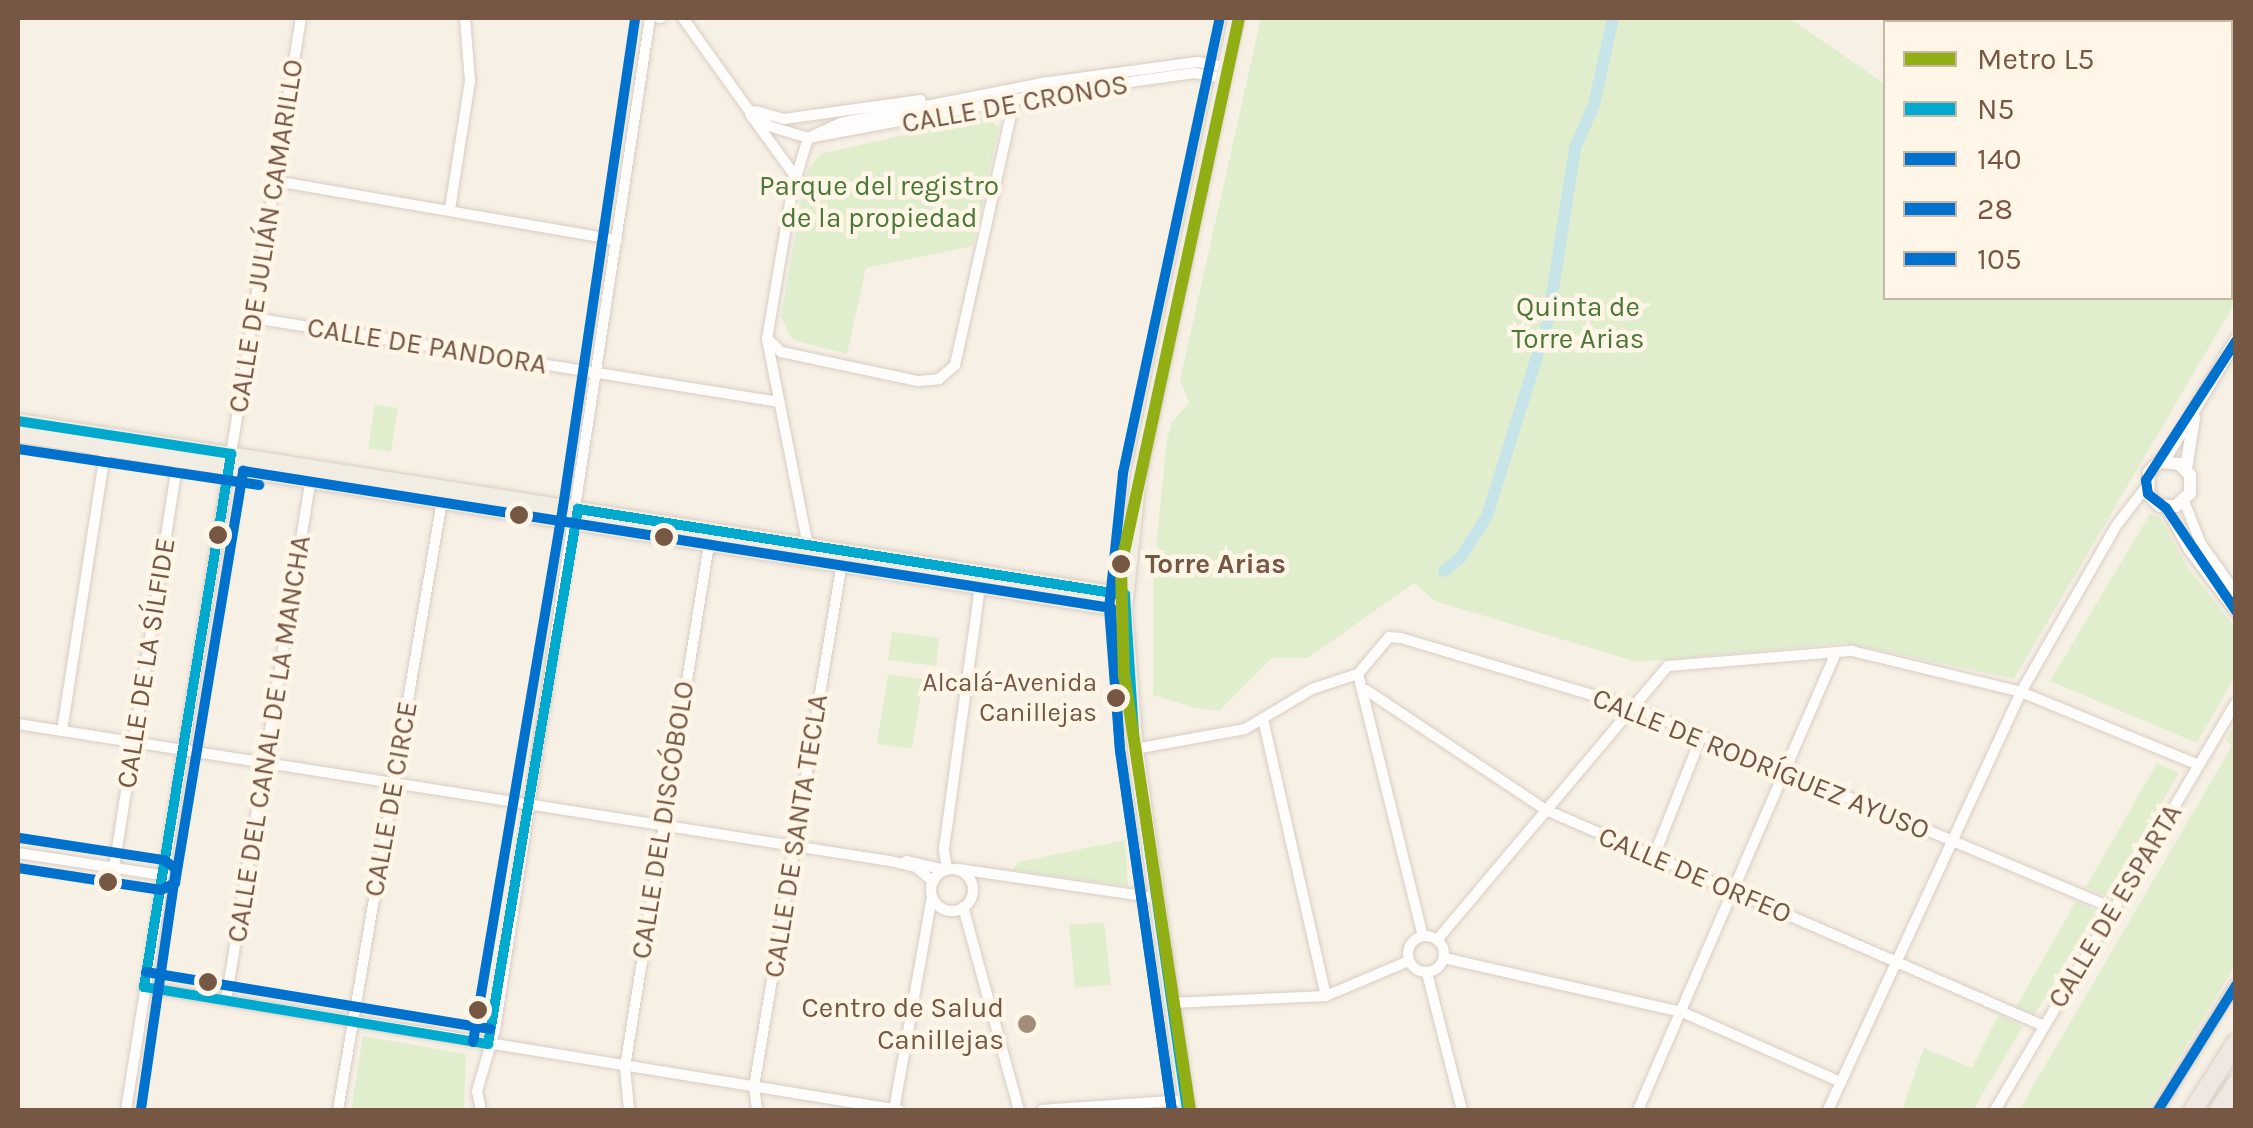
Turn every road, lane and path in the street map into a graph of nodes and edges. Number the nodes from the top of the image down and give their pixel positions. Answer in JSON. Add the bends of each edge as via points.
{"nodes":[{"id":1,"x":301,"y":18,"type":"edge"},
{"id":2,"x":465,"y":18,"type":"edge"},
{"id":3,"x":650,"y":18,"type":"edge"},
{"id":4,"x":683,"y":18,"type":"edge"},
{"id":5,"x":1235,"y":18,"type":"edge"},
{"id":6,"x":1223,"y":73,"type":"junction"},
{"id":7,"x":1048,"y":82,"type":"junction"},
{"id":8,"x":1014,"y":102,"type":"junction"},
{"id":9,"x":748,"y":109,"type":"junction"},
{"id":10,"x":808,"y":138,"type":"junction"},
{"id":11,"x":796,"y":176,"type":"junction"},
{"id":12,"x":275,"y":181,"type":"junction"},
{"id":13,"x":450,"y":210,"type":"junction"},
{"id":14,"x":618,"y":240,"type":"junction"},
{"id":15,"x":253,"y":318,"type":"junction"},
{"id":16,"x":768,"y":338,"type":"junction"},
{"id":17,"x":2236,"y":340,"type":"edge"},
{"id":18,"x":598,"y":374,"type":"junction"},
{"id":19,"x":2201,"y":397,"type":"junction"},
{"id":20,"x":778,"y":402,"type":"junction"},
{"id":21,"x":18,"y":421,"type":"edge"},
{"id":22,"x":18,"y":434,"type":"edge"},
{"id":23,"x":107,"y":441,"type":"junction"},
{"id":24,"x":178,"y":458,"type":"junction"},
{"id":25,"x":230,"y":460,"type":"junction"},
{"id":26,"x":2161,"y":462,"type":"junction"},
{"id":27,"x":2186,"y":469,"type":"junction"},
{"id":28,"x":312,"y":477,"type":"junction"},
{"id":29,"x":2146,"y":487,"type":"junction"},
{"id":30,"x":443,"y":493,"type":"junction"},
{"id":31,"x":2184,"y":501,"type":"junction"},
{"id":32,"x":2161,"y":505,"type":"junction"},
{"id":33,"x":577,"y":515,"type":"junction"},
{"id":34,"x":2125,"y":515,"type":"junction"},
{"id":35,"x":710,"y":536,"type":"junction"},
{"id":36,"x":809,"y":552,"type":"junction"},
{"id":37,"x":842,"y":562,"type":"junction"},
{"id":38,"x":980,"y":585,"type":"junction"},
{"id":39,"x":2236,"y":592,"type":"edge"},
{"id":40,"x":1125,"y":602,"type":"junction"},
{"id":41,"x":2236,"y":612,"type":"edge"},
{"id":42,"x":1836,"y":652,"type":"junction"},
{"id":43,"x":1358,"y":674,"type":"junction"},
{"id":44,"x":1366,"y":690,"type":"junction"},
{"id":45,"x":2021,"y":692,"type":"junction"},
{"id":46,"x":2236,"y":703,"type":"edge"},
{"id":47,"x":1633,"y":707,"type":"junction"},
{"id":48,"x":1262,"y":718,"type":"junction"},
{"id":49,"x":18,"y":724,"type":"edge"},
{"id":50,"x":62,"y":732,"type":"junction"},
{"id":51,"x":1702,"y":735,"type":"junction"},
{"id":52,"x":134,"y":744,"type":"junction"},
{"id":53,"x":1135,"y":748,"type":"junction"},
{"id":54,"x":180,"y":750,"type":"junction"},
{"id":55,"x":266,"y":764,"type":"junction"},
{"id":56,"x":2199,"y":765,"type":"junction"},
{"id":57,"x":1789,"y":771,"type":"junction"},
{"id":58,"x":394,"y":783,"type":"junction"},
{"id":59,"x":529,"y":804,"type":"junction"},
{"id":60,"x":1546,"y":810,"type":"junction"},
{"id":61,"x":660,"y":825,"type":"junction"},
{"id":62,"x":1952,"y":841,"type":"junction"},
{"id":63,"x":794,"y":846,"type":"junction"},
{"id":64,"x":18,"y":853,"type":"edge"},
{"id":65,"x":1654,"y":856,"type":"junction"},
{"id":66,"x":890,"y":861,"type":"junction"},
{"id":67,"x":114,"y":868,"type":"junction"},
{"id":68,"x":950,"y":869,"type":"junction"},
{"id":69,"x":1000,"y":874,"type":"junction"},
{"id":70,"x":162,"y":875,"type":"junction"},
{"id":71,"x":933,"y":882,"type":"junction"},
{"id":72,"x":973,"y":888,"type":"junction"},
{"id":73,"x":1736,"y":892,"type":"junction"},
{"id":74,"x":932,"y":896,"type":"junction"},
{"id":75,"x":1156,"y":898,"type":"junction"},
{"id":76,"x":963,"y":908,"type":"junction"},
{"id":77,"x":2115,"y":909,"type":"junction"},
{"id":78,"x":1423,"y":936,"type":"junction"},
{"id":79,"x":1437,"y":940,"type":"junction"},
{"id":80,"x":1444,"y":958,"type":"junction"},
{"id":81,"x":1409,"y":961,"type":"junction"},
{"id":82,"x":1896,"y":962,"type":"junction"},
{"id":83,"x":1427,"y":972,"type":"junction"},
{"id":84,"x":2236,"y":984,"type":"edge"},
{"id":85,"x":144,"y":987,"type":"junction"},
{"id":86,"x":1326,"y":996,"type":"junction"},
{"id":87,"x":226,"y":1001,"type":"junction"},
{"id":88,"x":1172,"y":1003,"type":"junction"},
{"id":89,"x":1682,"y":1012,"type":"junction"},
{"id":90,"x":353,"y":1021,"type":"junction"},
{"id":91,"x":2044,"y":1026,"type":"junction"},
{"id":92,"x":2236,"y":1043,"type":"edge"},
{"id":93,"x":488,"y":1044,"type":"junction"},
{"id":94,"x":625,"y":1066,"type":"junction"},
{"id":95,"x":1841,"y":1082,"type":"junction"},
{"id":96,"x":2236,"y":1084,"type":"edge"},
{"id":97,"x":754,"y":1087,"type":"junction"},
{"id":98,"x":2236,"y":1100,"type":"edge"},
{"id":99,"x":1186,"y":1106,"type":"edge"},
{"id":100,"x":126,"y":1110,"type":"edge"},
{"id":101,"x":338,"y":1110,"type":"edge"},
{"id":102,"x":481,"y":1110,"type":"edge"},
{"id":103,"x":629,"y":1110,"type":"edge"},
{"id":104,"x":757,"y":1110,"type":"edge"},
{"id":105,"x":896,"y":1110,"type":"edge"},
{"id":106,"x":1020,"y":1110,"type":"edge"},
{"id":107,"x":1042,"y":1110,"type":"edge"},
{"id":108,"x":1462,"y":1110,"type":"edge"},
{"id":109,"x":1638,"y":1110,"type":"edge"},
{"id":110,"x":1828,"y":1110,"type":"edge"},
{"id":111,"x":1995,"y":1110,"type":"edge"},
{"id":112,"x":2158,"y":1110,"type":"edge"},
{"id":113,"x":2193,"y":1110,"type":"edge"},
{"id":114,"x":2219,"y":1110,"type":"edge"},
{"id":115,"x":2228,"y":1110,"type":"edge"}],
"edges":[{"from":1,"to":12,"type":"street","name":"CALLE DE JULIÁN CAMARILLO"},
{"from":2,"to":13,"type":"street","via":[[470,81]]},
{"from":3,"to":14,"type":"street"},
{"from":4,"to":9,"type":"street"},
{"from":5,"to":6,"type":"main road"},
{"from":6,"to":7,"type":"street","name":"CALLE DE CRONOS","via":[[1198,62]]},
{"from":6,"to":8,"type":"street","name":"CALLE DE CRONOS"},
{"from":6,"to":40,"type":"main road","via":[[1138,476]]},
{"from":7,"to":9,"type":"street","name":"CALLE DE CRONOS","via":[[784,120]]},
{"from":7,"to":10,"type":"street","name":"CALLE DE CRONOS","via":[[840,122]]},
{"from":8,"to":10,"type":"street","name":"CALLE DE CRONOS"},
{"from":8,"to":16,"type":"street","via":[[955,365],[938,379],[918,381],[781,352]]},
{"from":9,"to":10,"type":"street","via":[[769,126]]},
{"from":9,"to":11,"type":"street"},
{"from":10,"to":11,"type":"street"},
{"from":11,"to":16,"type":"street"},
{"from":12,"to":13,"type":"street"},
{"from":12,"to":15,"type":"street","name":"CALLE DE JULIÁN CAMARILLO"},
{"from":13,"to":14,"type":"street"},
{"from":14,"to":18,"type":"street"},
{"from":15,"to":18,"type":"street","name":"CALLE DE PANDORA"},
{"from":15,"to":25,"type":"street","name":"CALLE DE JULIÁN CAMARILLO"},
{"from":16,"to":20,"type":"street"},
{"from":17,"to":19,"type":"street"},
{"from":18,"to":20,"type":"street","name":"CALLE DE PANDORA"},
{"from":18,"to":33,"type":"street"},
{"from":19,"to":26,"type":"street"},
{"from":19,"to":27,"type":"street"},
{"from":20,"to":36,"type":"street"},
{"from":21,"to":23,"type":"main road"},
{"from":22,"to":23,"type":"main road"},
{"from":23,"to":24,"type":"main road"},
{"from":23,"to":25,"type":"main road"},
{"from":23,"to":50,"type":"street"},
{"from":24,"to":25,"type":"main road"},
{"from":24,"to":52,"type":"street","name":"CALLE DE LA SÍLFIDE"},
{"from":25,"to":28,"type":"main road"},
{"from":25,"to":30,"type":"main road"},
{"from":25,"to":54,"type":"street","name":"CALLE DE JULIÁN CAMARILLO"},
{"from":26,"to":27,"type":"street"},
{"from":26,"to":29,"type":"street","via":[[2149,472]]},
{"from":27,"to":31,"type":"street","via":[[2192,486]]},
{"from":28,"to":30,"type":"main road"},
{"from":28,"to":55,"type":"street","name":"CALLE DEL CANAL DE LA MANCHA"},
{"from":29,"to":32,"type":"street"},
{"from":29,"to":34,"type":"street"},
{"from":30,"to":33,"type":"main road"},
{"from":30,"to":58,"type":"street","name":"CALLE DE CIRCE"},
{"from":31,"to":32,"type":"street"},
{"from":31,"to":39,"type":"street","via":[[2201,544]]},
{"from":32,"to":34,"type":"street"},
{"from":32,"to":41,"type":"street"},
{"from":33,"to":35,"type":"main road"},
{"from":33,"to":59,"type":"street"},
{"from":34,"to":45,"type":"street"},
{"from":35,"to":36,"type":"main road"},
{"from":35,"to":61,"type":"street","name":"CALLE DEL DISCÓBOLO"},
{"from":36,"to":37,"type":"main road"},
{"from":36,"to":40,"type":"main road"},
{"from":37,"to":38,"type":"main road"},
{"from":37,"to":63,"type":"street","name":"CALLE DE SANTA TECLA"},
{"from":38,"to":40,"type":"main road"},
{"from":38,"to":68,"type":"street","via":[[944,849]]},
{"from":40,"to":53,"type":"main road"},
{"from":42,"to":45,"type":"street"},
{"from":42,"to":47,"type":"street","via":[[1668,666]]},
{"from":42,"to":57,"type":"street"},
{"from":43,"to":44,"type":"street"},
{"from":43,"to":47,"type":"street","name":"CALLE DE RODRÍGUEZ AYUSO","via":[[1389,638],[1401,638]]},
{"from":43,"to":48,"type":"street","via":[[1312,689]]},
{"from":44,"to":60,"type":"street","name":"CALLE DE ORFEO"},
{"from":44,"to":78,"type":"street"},
{"from":45,"to":56,"type":"street"},
{"from":45,"to":62,"type":"street"},
{"from":46,"to":56,"type":"street","name":"CALLE DE ESPARTA"},
{"from":47,"to":51,"type":"street","name":"CALLE DE RODRÍGUEZ AYUSO"},
{"from":47,"to":60,"type":"street"},
{"from":48,"to":53,"type":"street","via":[[1245,729]]},
{"from":48,"to":86,"type":"street"},
{"from":49,"to":50,"type":"street"},
{"from":50,"to":52,"type":"street"},
{"from":51,"to":57,"type":"street","name":"CALLE DE RODRÍGUEZ AYUSO"},
{"from":51,"to":65,"type":"street"},
{"from":52,"to":54,"type":"street"},
{"from":52,"to":67,"type":"street","name":"CALLE DE LA SÍLFIDE"},
{"from":53,"to":75,"type":"main road"},
{"from":54,"to":55,"type":"street"},
{"from":54,"to":70,"type":"street","name":"CALLE DE JULIÁN CAMARILLO"},
{"from":55,"to":58,"type":"street"},
{"from":55,"to":87,"type":"street","name":"CALLE DEL CANAL DE LA MANCHA"},
{"from":56,"to":77,"type":"street","name":"CALLE DE ESPARTA"},
{"from":57,"to":62,"type":"street","name":"CALLE DE RODRÍGUEZ AYUSO"},
{"from":57,"to":73,"type":"street"},
{"from":58,"to":59,"type":"street"},
{"from":58,"to":90,"type":"street","name":"CALLE DE CIRCE"},
{"from":59,"to":61,"type":"street"},
{"from":59,"to":93,"type":"street"},
{"from":60,"to":65,"type":"street","name":"CALLE DE ORFEO"},
{"from":60,"to":79,"type":"street"},
{"from":61,"to":63,"type":"street"},
{"from":61,"to":94,"type":"street","name":"CALLE DEL DISCÓBOLO"},
{"from":62,"to":77,"type":"street","name":"CALLE DE RODRÍGUEZ AYUSO"},
{"from":62,"to":82,"type":"street"},
{"from":63,"to":66,"type":"street"},
{"from":63,"to":97,"type":"street","name":"CALLE DE SANTA TECLA"},
{"from":64,"to":67,"type":"street"},
{"from":65,"to":73,"type":"street","name":"CALLE DE ORFEO"},
{"from":66,"to":68,"type":"street","via":[[929,861]]},
{"from":66,"to":71,"type":"street","via":[[916,867]]},
{"from":67,"to":70,"type":"street"},
{"from":68,"to":69,"type":"street"},
{"from":68,"to":71,"type":"street"},
{"from":68,"to":72,"type":"street"},
{"from":69,"to":72,"type":"street"},
{"from":69,"to":75,"type":"street"},
{"from":70,"to":85,"type":"street","name":"CALLE DE JULIÁN CAMARILLO"},
{"from":71,"to":74,"type":"street"},
{"from":72,"to":76,"type":"street"},
{"from":73,"to":82,"type":"street","name":"CALLE DE ORFEO"},
{"from":73,"to":89,"type":"street"},
{"from":74,"to":76,"type":"street","via":[[943,908]]},
{"from":74,"to":105,"type":"street"},
{"from":75,"to":88,"type":"main road"},
{"from":76,"to":106,"type":"street"},
{"from":77,"to":91,"type":"street","name":"CALLE DE ESPARTA"},
{"from":78,"to":79,"type":"street"},
{"from":78,"to":81,"type":"street","via":[[1410,946]]},
{"from":79,"to":80,"type":"street"},
{"from":80,"to":83,"type":"street"},
{"from":80,"to":89,"type":"street"},
{"from":81,"to":83,"type":"street"},
{"from":81,"to":86,"type":"street"},
{"from":82,"to":91,"type":"street","name":"CALLE DE ORFEO"},
{"from":82,"to":95,"type":"street"},
{"from":83,"to":108,"type":"street"},
{"from":84,"to":112,"type":"street"},
{"from":85,"to":87,"type":"street"},
{"from":85,"to":100,"type":"street","name":"CALLE DE JULIÁN CAMARILLO"},
{"from":86,"to":88,"type":"street"},
{"from":87,"to":90,"type":"street"},
{"from":88,"to":99,"type":"main road"},
{"from":89,"to":95,"type":"street"},
{"from":89,"to":109,"type":"street"},
{"from":90,"to":93,"type":"street"},
{"from":90,"to":101,"type":"street","name":"CALLE DE CIRCE"},
{"from":91,"to":111,"type":"street","name":"CALLE DE ESPARTA"},
{"from":92,"to":113,"type":"highway"},
{"from":93,"to":94,"type":"street"},
{"from":93,"to":102,"type":"street","via":[[477,1091]]},
{"from":94,"to":97,"type":"street"},
{"from":94,"to":103,"type":"street","name":"CALLE DEL DISCÓBOLO"},
{"from":95,"to":110,"type":"street"},
{"from":96,"to":114,"type":"highway"},
{"from":97,"to":104,"type":"street","name":"CALLE DE SANTA TECLA"},
{"from":97,"to":105,"type":"street"},
{"from":98,"to":115,"type":"highway"},
{"from":99,"to":107,"type":"street"}]}
